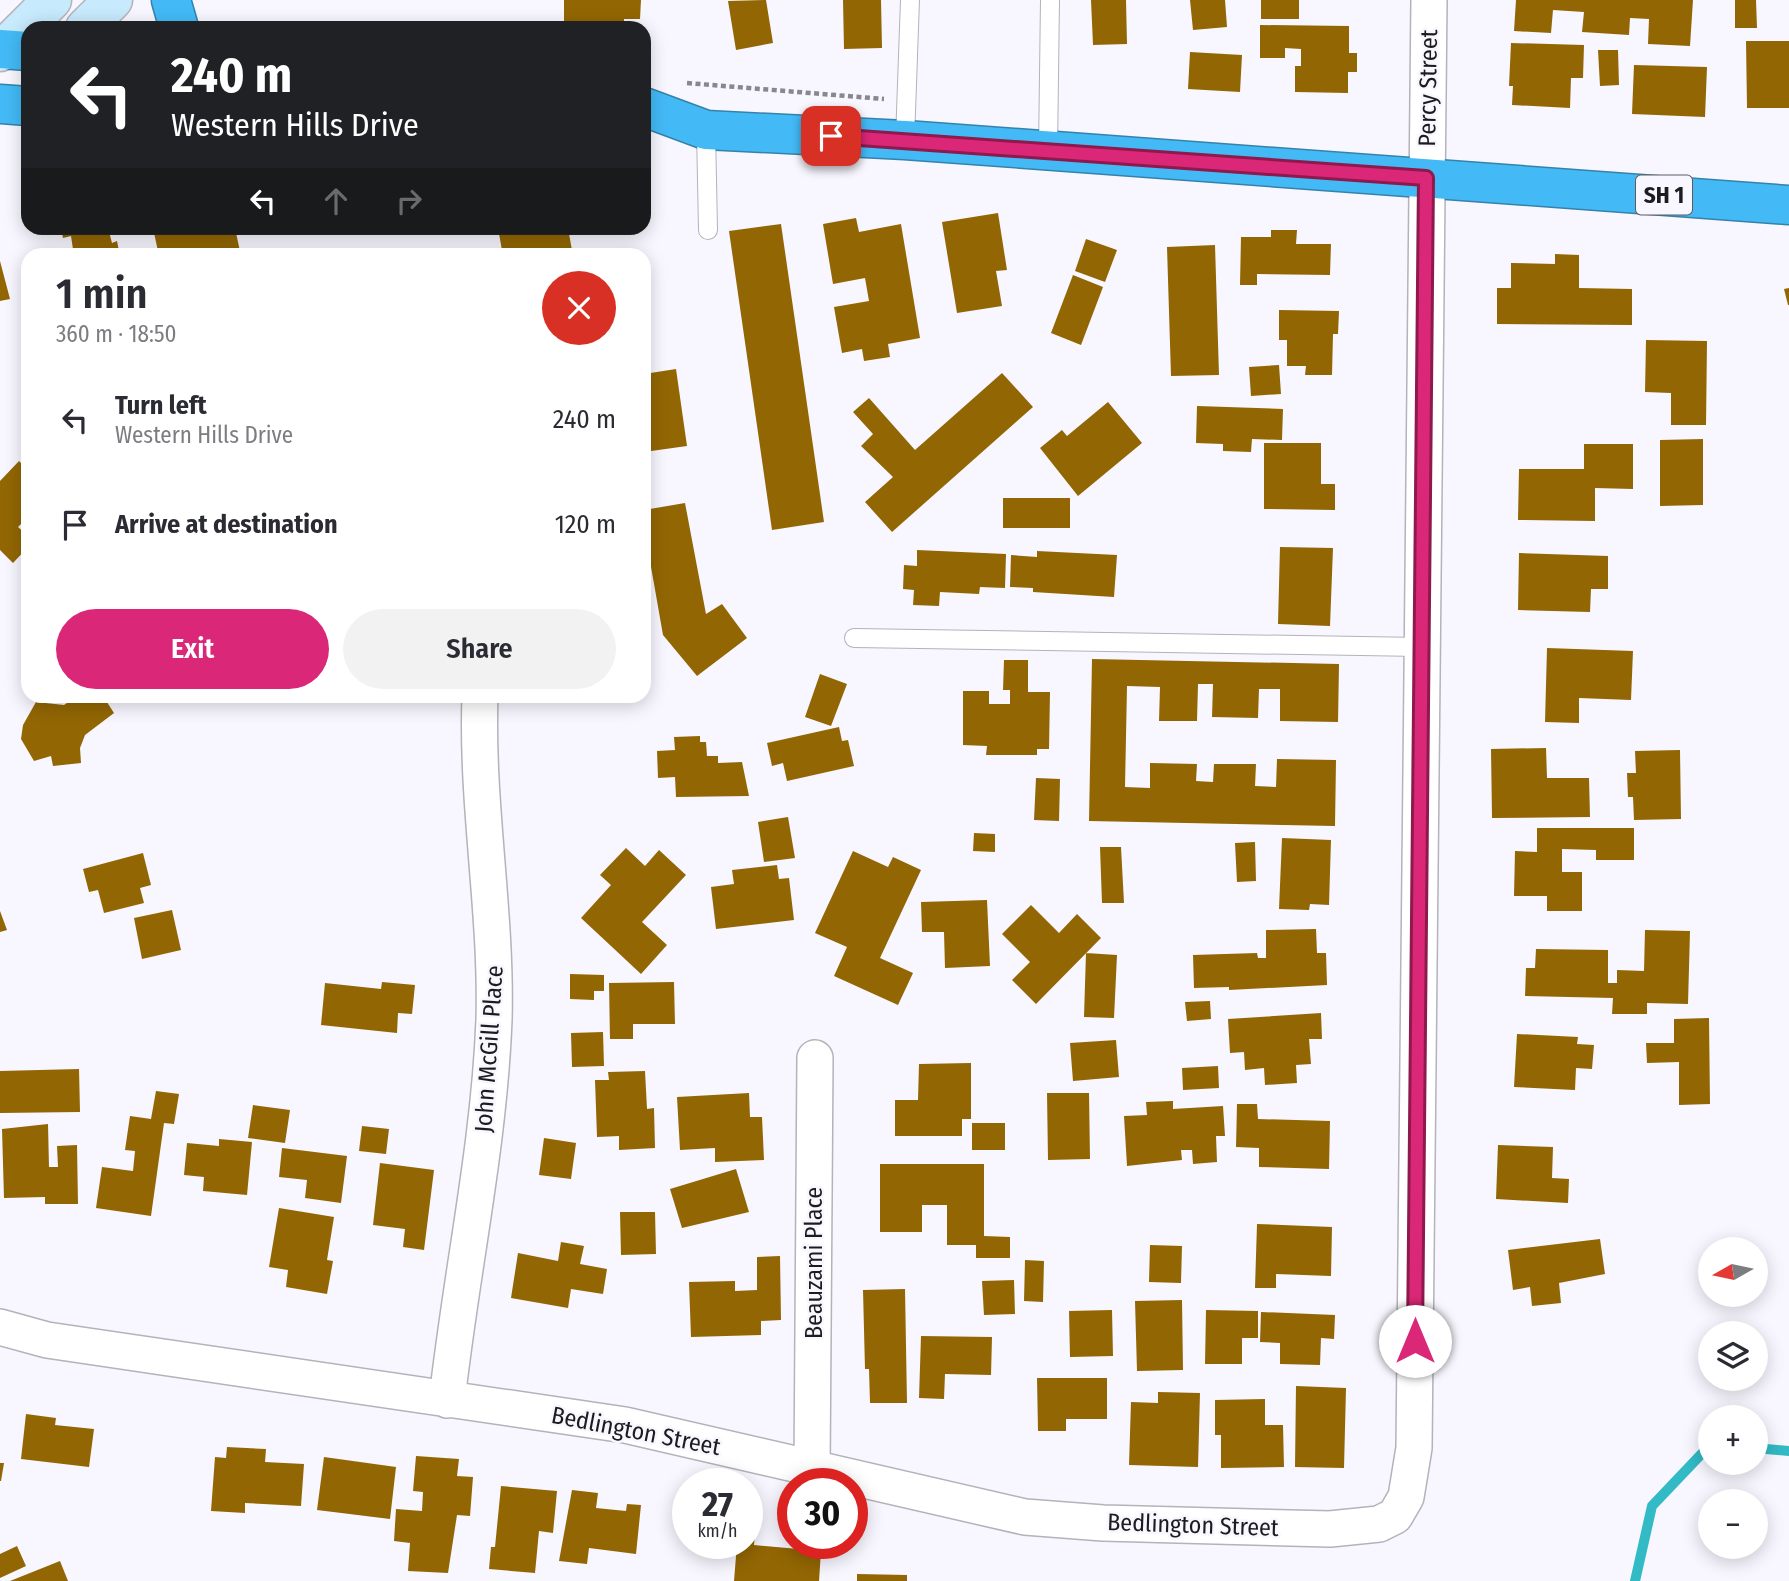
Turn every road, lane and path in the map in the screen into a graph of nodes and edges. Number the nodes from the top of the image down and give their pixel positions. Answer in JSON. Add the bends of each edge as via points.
{"nodes":[{"id":1,"x":52,"y":0,"type":"edge"},
{"id":2,"x":113,"y":0,"type":"edge"},
{"id":3,"x":171,"y":0,"type":"edge"},
{"id":4,"x":910,"y":0,"type":"edge"},
{"id":5,"x":1050,"y":0,"type":"edge"},
{"id":6,"x":1429,"y":0,"type":"edge"},
{"id":7,"x":34,"y":21,"type":"edge"},
{"id":8,"x":92,"y":21,"type":"edge"},
{"id":9,"x":177,"y":21,"type":"edge"},
{"id":10,"x":21,"y":35,"type":"edge"},
{"id":11,"x":8,"y":50,"type":"edge"},
{"id":12,"x":685,"y":83,"type":"dead end"},
{"id":13,"x":907,"y":101,"type":"junction"},
{"id":14,"x":651,"y":110,"type":"edge"},
{"id":15,"x":706,"y":130,"type":"junction"},
{"id":16,"x":651,"y":137,"type":"edge"},
{"id":17,"x":905,"y":140,"type":"junction"},
{"id":18,"x":1048,"y":151,"type":"junction"},
{"id":19,"x":1426,"y":178,"type":"junction"},
{"id":20,"x":1789,"y":205,"type":"edge"},
{"id":21,"x":708,"y":230,"type":"dead end"},
{"id":22,"x":855,"y":638,"type":"dead end"},
{"id":23,"x":1421,"y":647,"type":"junction"},
{"id":24,"x":480,"y":703,"type":"edge"},
{"id":25,"x":815,"y":1058,"type":"dead end"},
{"id":26,"x":0,"y":1327,"type":"edge"},
{"id":27,"x":446,"y":1400,"type":"junction"},
{"id":28,"x":812,"y":1468,"type":"joint"},
{"id":29,"x":868,"y":1481,"type":"edge"},
{"id":30,"x":1395,"y":1516,"type":"joint"}],
"edges":[{"from":1,"to":7,"type":"main road"},
{"from":2,"to":8,"type":"main road"},
{"from":3,"to":9,"type":"highway"},
{"from":4,"to":13,"type":"lane"},
{"from":5,"to":18,"type":"lane"},
{"from":6,"to":19,"type":"street","name":"Percy Street"},
{"from":10,"to":11,"type":"main road"},
{"from":12,"to":13,"type":"path"},
{"from":13,"to":17,"type":"lane"},
{"from":14,"to":15,"type":"highway","number":"SH 1"},
{"from":15,"to":16,"type":"highway","number":"SH 1"},
{"from":15,"to":17,"type":"highway","number":"SH 1"},
{"from":15,"to":21,"type":"lane"},
{"from":17,"to":18,"type":"highway","number":"SH 1"},
{"from":18,"to":19,"type":"highway","number":"SH 1"},
{"from":19,"to":20,"type":"highway","number":"SH 1"},
{"from":19,"to":23,"type":"street","name":"Percy Street"},
{"from":22,"to":23,"type":"lane"},
{"from":23,"to":30,"type":"street","name":"Percy Street","via":[[1414,1448],[1406,1497]]},
{"from":24,"to":27,"type":"street","name":"John McGill Place","via":[[481,803],[495,948],[494,1023],[480,1179]]},
{"from":25,"to":28,"type":"street","name":"Beauzami Place"},
{"from":26,"to":27,"type":"street","name":"Bedlington Street","via":[[47,1340]]},
{"from":27,"to":28,"type":"street","name":"Bedlington Street","via":[[625,1425]]},
{"from":29,"to":30,"type":"street","name":"Bedlington Street","via":[[1025,1517],[1103,1523],[1329,1529],[1379,1524]]}]}
